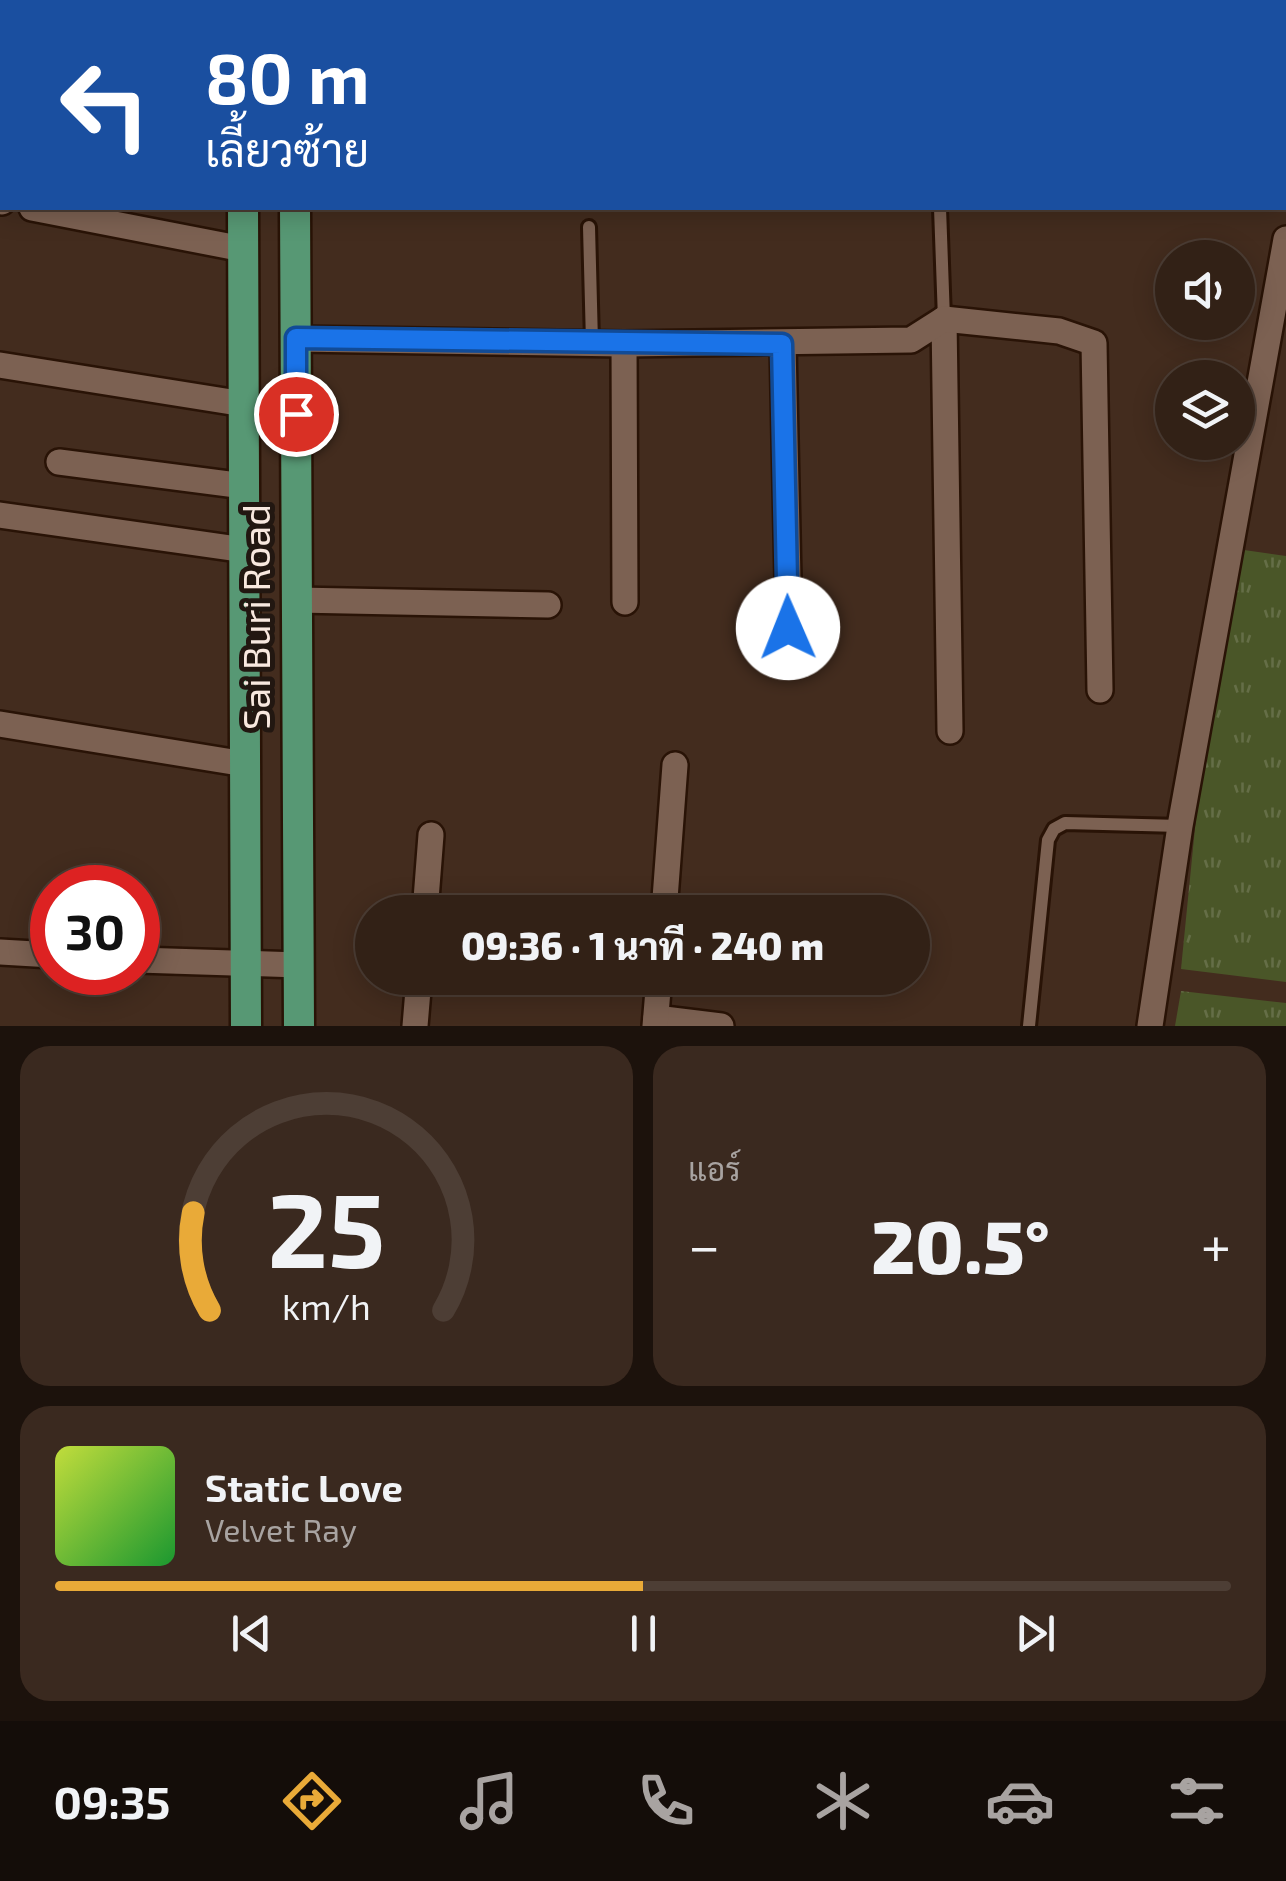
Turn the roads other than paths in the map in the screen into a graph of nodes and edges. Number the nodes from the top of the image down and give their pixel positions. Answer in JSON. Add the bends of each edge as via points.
{"nodes":[{"id":1,"x":42,"y":210,"type":"edge"},
{"id":2,"x":243,"y":210,"type":"edge"},
{"id":3,"x":295,"y":210,"type":"edge"},
{"id":4,"x":940,"y":210,"type":"edge"},
{"id":5,"x":589,"y":227,"type":"dead end"},
{"id":6,"x":1286,"y":240,"type":"edge"},
{"id":7,"x":243,"y":249,"type":"junction"},
{"id":8,"x":944,"y":320,"type":"junction"},
{"id":9,"x":296,"y":338,"type":"junction"},
{"id":10,"x":592,"y":342,"type":"junction"},
{"id":11,"x":624,"y":344,"type":"junction"},
{"id":12,"x":782,"y":344,"type":"junction"},
{"id":13,"x":0,"y":365,"type":"edge"},
{"id":14,"x":244,"y":404,"type":"junction"},
{"id":15,"x":59,"y":462,"type":"dead end"},
{"id":16,"x":244,"y":486,"type":"junction"},
{"id":17,"x":0,"y":515,"type":"edge"},
{"id":18,"x":245,"y":550,"type":"junction"},
{"id":19,"x":297,"y":600,"type":"junction"},
{"id":20,"x":625,"y":602,"type":"dead end"},
{"id":21,"x":548,"y":605,"type":"dead end"},
{"id":22,"x":788,"y":628,"type":"dead end"},
{"id":23,"x":1100,"y":690,"type":"dead end"},
{"id":24,"x":0,"y":724,"type":"edge"},
{"id":25,"x":950,"y":731,"type":"dead end"},
{"id":26,"x":246,"y":764,"type":"junction"},
{"id":27,"x":674,"y":765,"type":"dead end"},
{"id":28,"x":1180,"y":826,"type":"junction"},
{"id":29,"x":432,"y":835,"type":"dead end"},
{"id":30,"x":427,"y":895,"type":"edge"},
{"id":31,"x":665,"y":895,"type":"edge"},
{"id":32,"x":0,"y":952,"type":"edge"},
{"id":33,"x":30,"y":954,"type":"edge"},
{"id":34,"x":160,"y":961,"type":"edge"},
{"id":35,"x":299,"y":965,"type":"junction"},
{"id":36,"x":246,"y":966,"type":"junction"},
{"id":37,"x":418,"y":995,"type":"edge"},
{"id":38,"x":658,"y":995,"type":"edge"},
{"id":39,"x":656,"y":1022,"type":"edge"},
{"id":40,"x":246,"y":1026,"type":"edge"},
{"id":41,"x":299,"y":1026,"type":"edge"},
{"id":42,"x":415,"y":1026,"type":"edge"},
{"id":43,"x":721,"y":1026,"type":"edge"},
{"id":44,"x":1029,"y":1026,"type":"edge"},
{"id":45,"x":1150,"y":1026,"type":"edge"}],
"edges":[{"from":1,"to":7,"type":"street"},
{"from":2,"to":7,"type":"main road","name":"Sai Buri Road"},
{"from":3,"to":9,"type":"main road","name":"Sai Buri Road"},
{"from":4,"to":8,"type":"lane"},
{"from":5,"to":10,"type":"lane"},
{"from":6,"to":28,"type":"street"},
{"from":7,"to":14,"type":"main road","name":"Sai Buri Road"},
{"from":8,"to":12,"type":"street","via":[[911,340]]},
{"from":8,"to":23,"type":"street","via":[[1059,331],[1094,343]]},
{"from":8,"to":25,"type":"street"},
{"from":9,"to":10,"type":"street"},
{"from":9,"to":19,"type":"main road","name":"Sai Buri Road"},
{"from":10,"to":11,"type":"street"},
{"from":11,"to":12,"type":"street"},
{"from":11,"to":20,"type":"street"},
{"from":12,"to":22,"type":"street"},
{"from":13,"to":14,"type":"street"},
{"from":14,"to":16,"type":"main road","name":"Sai Buri Road"},
{"from":15,"to":16,"type":"street"},
{"from":16,"to":18,"type":"main road","name":"Sai Buri Road"},
{"from":17,"to":18,"type":"street"},
{"from":18,"to":26,"type":"main road","name":"Sai Buri Road"},
{"from":19,"to":21,"type":"street"},
{"from":19,"to":35,"type":"main road","name":"Sai Buri Road"},
{"from":24,"to":26,"type":"street"},
{"from":26,"to":36,"type":"main road","name":"Sai Buri Road"},
{"from":27,"to":31,"type":"street"},
{"from":28,"to":44,"type":"lane","via":[[1065,823],[1054,829]]},
{"from":28,"to":45,"type":"street"},
{"from":29,"to":30,"type":"street"},
{"from":32,"to":33,"type":"street"},
{"from":34,"to":36,"type":"street"},
{"from":35,"to":36,"type":"street"},
{"from":35,"to":41,"type":"main road","name":"Sai Buri Road"},
{"from":36,"to":40,"type":"main road","name":"Sai Buri Road"},
{"from":37,"to":42,"type":"street"},
{"from":38,"to":39,"type":"street"},
{"from":39,"to":43,"type":"street"}]}
